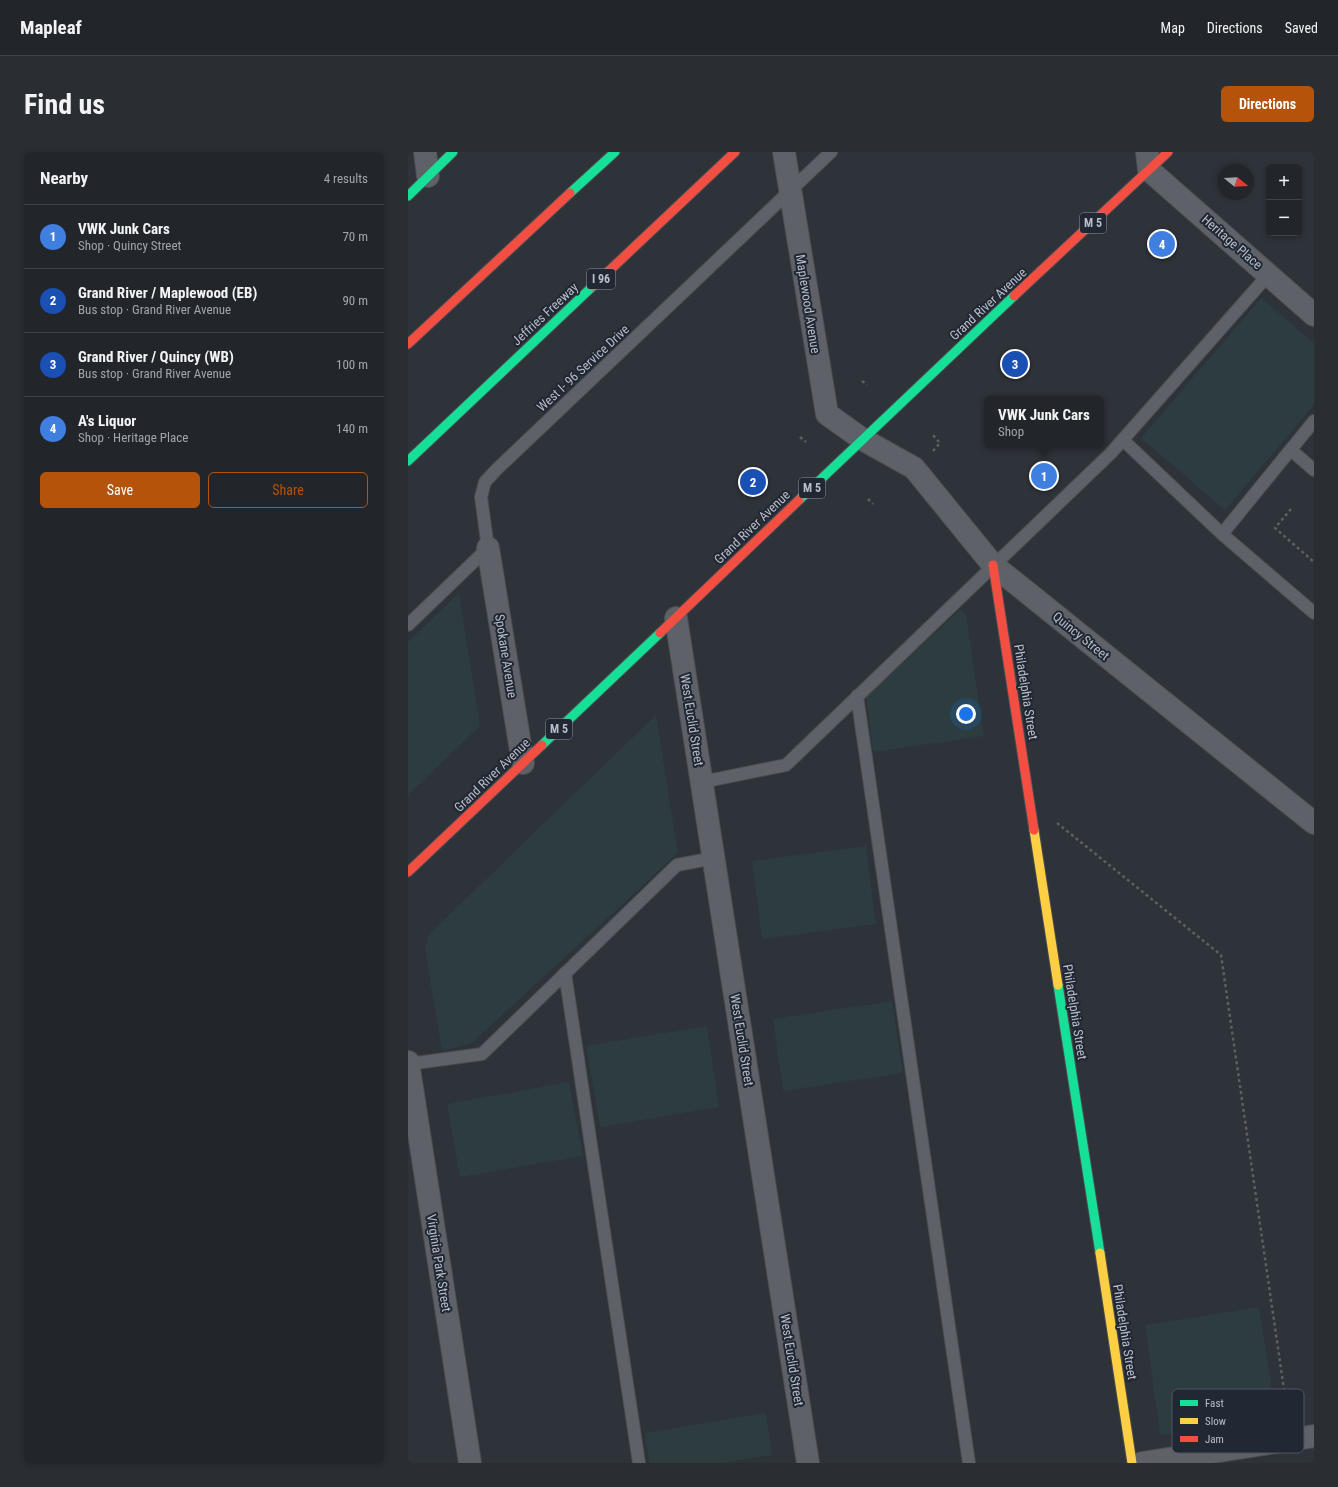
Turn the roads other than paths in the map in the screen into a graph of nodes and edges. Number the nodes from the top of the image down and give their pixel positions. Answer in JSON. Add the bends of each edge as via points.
{"nodes":[{"id":1,"x":424,"y":152,"type":"edge"},
{"id":2,"x":452,"y":152,"type":"edge"},
{"id":3,"x":615,"y":152,"type":"edge"},
{"id":4,"x":735,"y":152,"type":"edge"},
{"id":5,"x":831,"y":152,"type":"edge"},
{"id":6,"x":1168,"y":152,"type":"edge"},
{"id":7,"x":785,"y":161,"type":"edge"},
{"id":8,"x":1148,"y":161,"type":"edge"},
{"id":9,"x":428,"y":176,"type":"junction"},
{"id":10,"x":790,"y":192,"type":"junction"},
{"id":11,"x":408,"y":196,"type":"edge"},
{"id":12,"x":1269,"y":274,"type":"junction"},
{"id":13,"x":1314,"y":314,"type":"edge"},
{"id":14,"x":408,"y":344,"type":"edge"},
{"id":15,"x":1314,"y":422,"type":"edge"},
{"id":16,"x":862,"y":439,"type":"junction"},
{"id":17,"x":1123,"y":440,"type":"junction"},
{"id":18,"x":1291,"y":450,"type":"junction"},
{"id":19,"x":408,"y":461,"type":"edge"},
{"id":20,"x":1314,"y":470,"type":"edge"},
{"id":21,"x":1222,"y":534,"type":"junction"},
{"id":22,"x":488,"y":548,"type":"junction"},
{"id":23,"x":993,"y":565,"type":"junction"},
{"id":24,"x":1314,"y":613,"type":"edge"},
{"id":25,"x":676,"y":618,"type":"junction"},
{"id":26,"x":408,"y":625,"type":"edge"},
{"id":27,"x":857,"y":696,"type":"junction"},
{"id":28,"x":523,"y":763,"type":"junction"},
{"id":29,"x":702,"y":782,"type":"junction"},
{"id":30,"x":1314,"y":823,"type":"edge"},
{"id":31,"x":714,"y":858,"type":"junction"},
{"id":32,"x":408,"y":872,"type":"edge"},
{"id":33,"x":566,"y":973,"type":"junction"},
{"id":34,"x":408,"y":1063,"type":"edge"},
{"id":35,"x":414,"y":1137,"type":"edge"},
{"id":36,"x":1314,"y":1436,"type":"edge"},
{"id":37,"x":1304,"y":1438,"type":"edge"},
{"id":38,"x":1207,"y":1453,"type":"edge"},
{"id":39,"x":470,"y":1463,"type":"edge"},
{"id":40,"x":639,"y":1463,"type":"edge"},
{"id":41,"x":808,"y":1463,"type":"edge"},
{"id":42,"x":969,"y":1463,"type":"edge"},
{"id":43,"x":1132,"y":1463,"type":"edge"},
{"id":44,"x":1142,"y":1463,"type":"edge"}],
"edges":[{"from":1,"to":9,"type":"street"},
{"from":2,"to":9,"type":"main road"},
{"from":3,"to":14,"type":"main road"},
{"from":4,"to":19,"type":"main road","name":"Jeffries Freeway","number":"I 96"},
{"from":5,"to":10,"type":"lane","name":"West I- 96 Service Drive"},
{"from":6,"to":8,"type":"main road","name":"Grand River Avenue","number":"M 5"},
{"from":7,"to":10,"type":"street","name":"Maplewood Avenue"},
{"from":8,"to":12,"type":"street","name":"Heritage Place"},
{"from":8,"to":16,"type":"main road","name":"Grand River Avenue","number":"M 5"},
{"from":9,"to":11,"type":"main road"},
{"from":10,"to":16,"type":"street","name":"Maplewood Avenue","via":[[827,414]]},
{"from":10,"to":22,"type":"lane","name":"West I- 96 Service Drive","via":[[485,482],[480,497]]},
{"from":12,"to":13,"type":"street","name":"Heritage Place"},
{"from":12,"to":17,"type":"lane"},
{"from":15,"to":18,"type":"lane"},
{"from":16,"to":23,"type":"street","name":"Quincy Street","via":[[914,468]]},
{"from":16,"to":25,"type":"main road","name":"Grand River Avenue","number":"M 5"},
{"from":17,"to":21,"type":"lane"},
{"from":17,"to":23,"type":"lane"},
{"from":18,"to":20,"type":"lane"},
{"from":18,"to":21,"type":"lane"},
{"from":21,"to":24,"type":"lane"},
{"from":22,"to":26,"type":"lane"},
{"from":22,"to":28,"type":"street","name":"Spokane Avenue"},
{"from":23,"to":27,"type":"lane"},
{"from":23,"to":30,"type":"street","name":"Quincy Street"},
{"from":23,"to":43,"type":"main road","name":"Philadelphia Street"},
{"from":25,"to":28,"type":"main road","name":"Grand River Avenue","number":"M 5"},
{"from":25,"to":29,"type":"street","name":"West Euclid Street"},
{"from":27,"to":29,"type":"lane","via":[[786,765]]},
{"from":27,"to":42,"type":"lane"},
{"from":28,"to":32,"type":"main road","name":"Grand River Avenue","number":"M 5"},
{"from":29,"to":31,"type":"street","name":"West Euclid Street"},
{"from":31,"to":33,"type":"lane","via":[[677,865]]},
{"from":31,"to":41,"type":"street","name":"West Euclid Street"},
{"from":33,"to":34,"type":"lane","via":[[482,1054]]},
{"from":33,"to":40,"type":"lane"},
{"from":34,"to":35,"type":"street","name":"Virginia Park Street"},
{"from":35,"to":39,"type":"street","name":"Virginia Park Street"},
{"from":36,"to":37,"type":"street"},
{"from":38,"to":44,"type":"street"}]}
